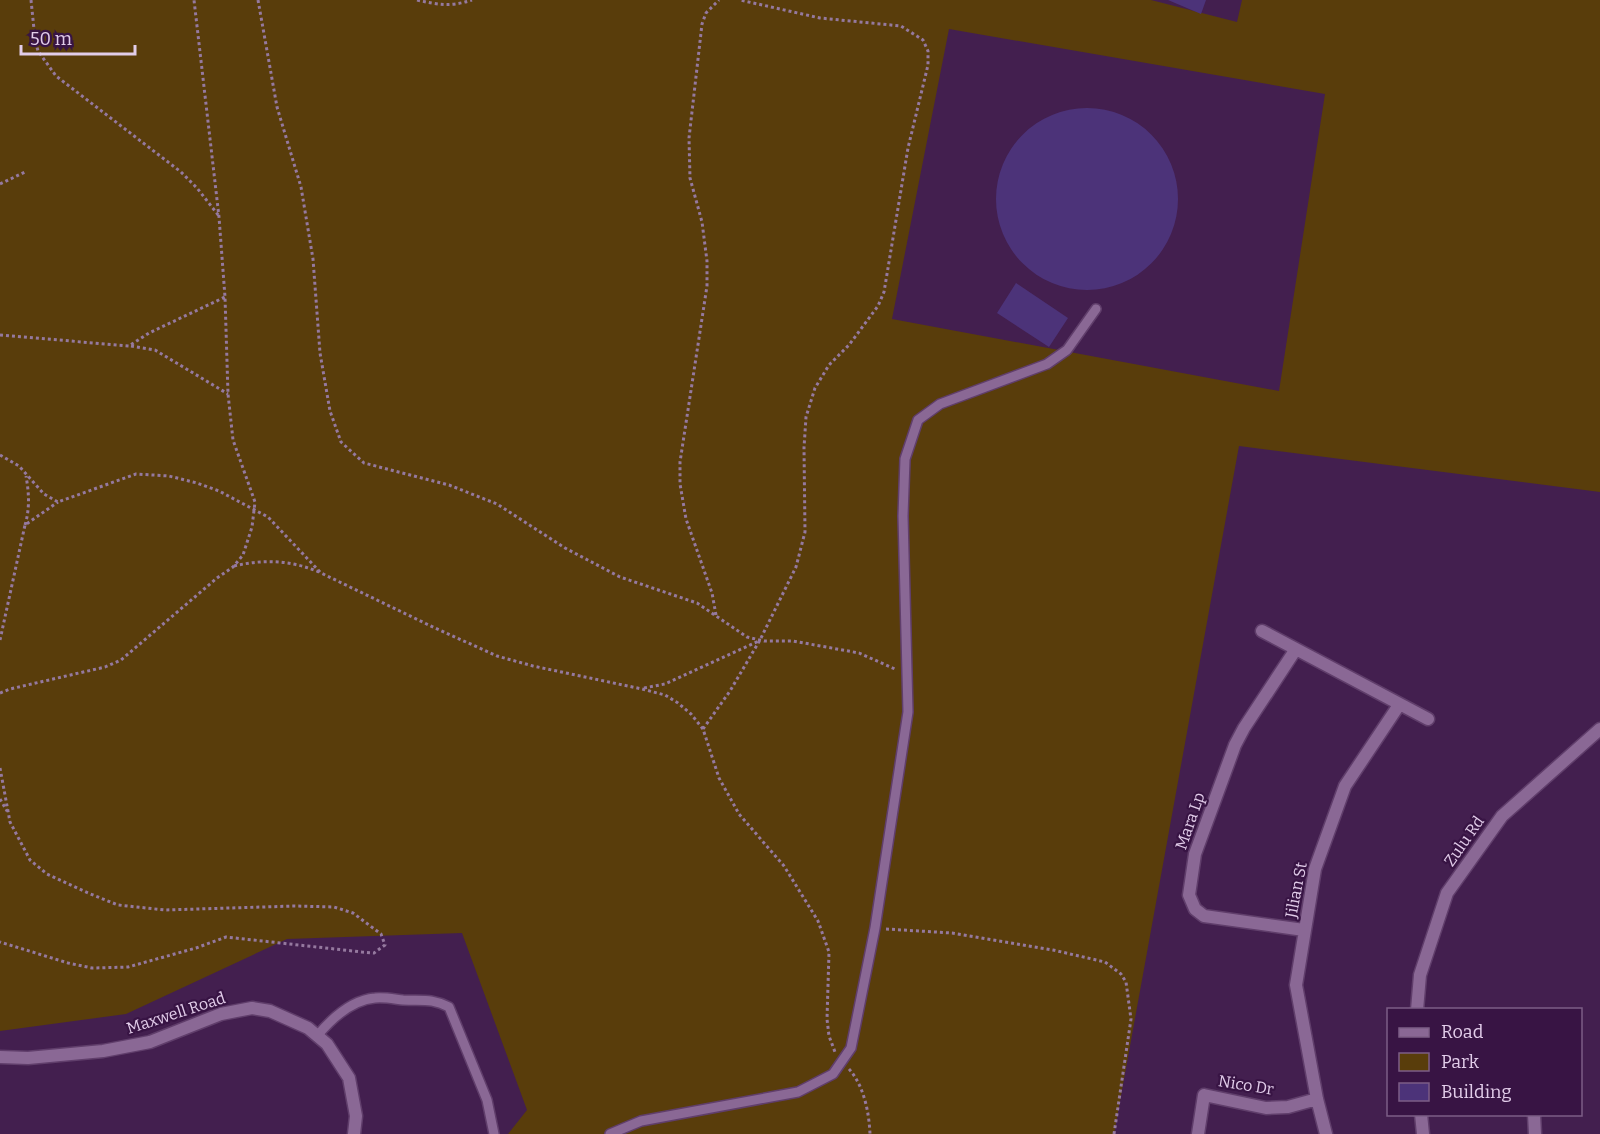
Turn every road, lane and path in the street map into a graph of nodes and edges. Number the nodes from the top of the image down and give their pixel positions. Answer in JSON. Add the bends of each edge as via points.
{"nodes":[{"id":1,"x":31,"y":0,"type":"edge"},
{"id":2,"x":194,"y":0,"type":"edge"},
{"id":3,"x":258,"y":0,"type":"edge"},
{"id":4,"x":417,"y":0,"type":"edge"},
{"id":5,"x":472,"y":0,"type":"edge"},
{"id":6,"x":719,"y":0,"type":"edge"},
{"id":7,"x":740,"y":0,"type":"edge"},
{"id":8,"x":25,"y":172,"type":"dead end"},
{"id":9,"x":0,"y":184,"type":"edge"},
{"id":10,"x":219,"y":217,"type":"junction"},
{"id":11,"x":225,"y":297,"type":"junction"},
{"id":12,"x":1096,"y":309,"type":"dead end"},
{"id":13,"x":0,"y":335,"type":"edge"},
{"id":14,"x":129,"y":346,"type":"junction"},
{"id":15,"x":228,"y":394,"type":"junction"},
{"id":16,"x":0,"y":455,"type":"edge"},
{"id":17,"x":26,"y":474,"type":"junction"},
{"id":18,"x":58,"y":502,"type":"junction"},
{"id":19,"x":254,"y":509,"type":"junction"},
{"id":20,"x":25,"y":525,"type":"junction"},
{"id":21,"x":233,"y":567,"type":"junction"},
{"id":22,"x":321,"y":573,"type":"junction"},
{"id":23,"x":716,"y":616,"type":"junction"},
{"id":24,"x":1262,"y":631,"type":"dead end"},
{"id":25,"x":0,"y":640,"type":"edge"},
{"id":26,"x":760,"y":640,"type":"junction"},
{"id":27,"x":1296,"y":649,"type":"junction"},
{"id":28,"x":908,"y":674,"type":"junction"},
{"id":29,"x":642,"y":689,"type":"junction"},
{"id":30,"x":0,"y":693,"type":"edge"},
{"id":31,"x":1399,"y":705,"type":"junction"},
{"id":32,"x":1428,"y":719,"type":"dead end"},
{"id":33,"x":703,"y":729,"type":"junction"},
{"id":34,"x":1600,"y":729,"type":"edge"},
{"id":35,"x":0,"y":768,"type":"edge"},
{"id":36,"x":0,"y":799,"type":"edge"},
{"id":37,"x":8,"y":813,"type":"junction"},
{"id":38,"x":875,"y":928,"type":"junction"},
{"id":39,"x":1304,"y":930,"type":"junction"},
{"id":40,"x":0,"y":942,"type":"edge"},
{"id":41,"x":1417,"y":1008,"type":"edge"},
{"id":42,"x":317,"y":1036,"type":"junction"},
{"id":43,"x":0,"y":1057,"type":"edge"},
{"id":44,"x":842,"y":1062,"type":"junction"},
{"id":45,"x":1317,"y":1100,"type":"junction"},
{"id":46,"x":1421,"y":1116,"type":"edge"},
{"id":47,"x":1534,"y":1116,"type":"edge"},
{"id":48,"x":354,"y":1134,"type":"edge"},
{"id":49,"x":494,"y":1134,"type":"edge"},
{"id":50,"x":610,"y":1134,"type":"edge"},
{"id":51,"x":870,"y":1134,"type":"edge"},
{"id":52,"x":1114,"y":1134,"type":"edge"},
{"id":53,"x":1198,"y":1134,"type":"edge"},
{"id":54,"x":1326,"y":1134,"type":"edge"},
{"id":55,"x":1423,"y":1134,"type":"edge"},
{"id":56,"x":1535,"y":1134,"type":"edge"}],
"edges":[{"from":1,"to":10,"type":"path","via":[[38,51],[56,76],[181,172]]},
{"from":2,"to":10,"type":"path"},
{"from":3,"to":23,"type":"path","via":[[277,107],[301,187],[314,259],[320,353],[330,411],[341,442],[364,463],[448,485],[496,504],[620,577],[697,603]]},
{"from":4,"to":5,"type":"path","via":[[444,6]]},
{"from":6,"to":23,"type":"path","via":[[706,13],[702,24],[689,138],[690,178],[707,261],[680,462],[682,502]]},
{"from":7,"to":26,"type":"path","via":[[820,18],[902,26],[923,40],[928,51],[884,292],[878,306],[815,388],[806,417],[802,548]]},
{"from":8,"to":9,"type":"path"},
{"from":10,"to":11,"type":"path"},
{"from":11,"to":14,"type":"path"},
{"from":11,"to":15,"type":"path"},
{"from":12,"to":28,"type":"lane","via":[[1067,350],[1047,364],[940,404],[918,420],[905,459]]},
{"from":13,"to":14,"type":"path"},
{"from":14,"to":15,"type":"path","via":[[155,350]]},
{"from":15,"to":19,"type":"path","via":[[233,440]]},
{"from":16,"to":17,"type":"path"},
{"from":17,"to":18,"type":"path","via":[[44,494]]},
{"from":17,"to":20,"type":"path","via":[[29,496]]},
{"from":18,"to":19,"type":"path","via":[[136,474],[197,483]]},
{"from":18,"to":20,"type":"path"},
{"from":19,"to":21,"type":"path","via":[[243,555]]},
{"from":19,"to":22,"type":"path","via":[[268,517]]},
{"from":20,"to":25,"type":"path"},
{"from":21,"to":22,"type":"path","via":[[280,561]]},
{"from":21,"to":30,"type":"path","via":[[121,660]]},
{"from":22,"to":29,"type":"path","via":[[497,656]]},
{"from":23,"to":26,"type":"path","via":[[747,637]]},
{"from":24,"to":27,"type":"street"},
{"from":26,"to":28,"type":"path","via":[[793,641],[859,653]]},
{"from":26,"to":29,"type":"path","via":[[665,684]]},
{"from":26,"to":33,"type":"path"},
{"from":27,"to":31,"type":"street"},
{"from":27,"to":39,"type":"street","name":"Mara Lp","via":[[1235,745],[1195,854],[1188,895],[1194,909],[1208,917]]},
{"from":28,"to":38,"type":"lane","via":[[908,712]]},
{"from":29,"to":33,"type":"path","via":[[678,703]]},
{"from":31,"to":32,"type":"street"},
{"from":31,"to":39,"type":"street","name":"Jilian St","via":[[1345,786],[1315,869]]},
{"from":33,"to":44,"type":"path","via":[[719,778],[739,814],[784,866],[827,942],[827,1019],[833,1048]]},
{"from":34,"to":41,"type":"street","name":"Zulu Rd","via":[[1502,816],[1447,893],[1420,975]]},
{"from":35,"to":37,"type":"path"},
{"from":36,"to":37,"type":"path"},
{"from":37,"to":40,"type":"path","via":[[18,838],[38,868],[118,905],[165,910],[334,907],[353,913],[381,934],[385,945],[374,953],[226,937],[128,967],[92,968]]},
{"from":38,"to":44,"type":"lane","via":[[851,1048]]},
{"from":38,"to":52,"type":"path","via":[[952,933],[1053,950],[1105,962],[1121,974],[1126,982],[1131,1019]]},
{"from":39,"to":45,"type":"street","name":"Jilian St","via":[[1296,985]]},
{"from":42,"to":43,"type":"street","name":"Maxwell Road","via":[[270,1011],[252,1008],[221,1014],[150,1042],[104,1052]]},
{"from":42,"to":48,"type":"street","name":"Maxwell Road","via":[[327,1044],[349,1078],[356,1116]]},
{"from":42,"to":49,"type":"lane","via":[[345,1009],[376,997],[436,1001],[449,1007],[487,1100]]},
{"from":44,"to":50,"type":"lane","via":[[833,1074],[798,1092],[641,1121]]},
{"from":44,"to":51,"type":"path","via":[[856,1077],[865,1101]]},
{"from":45,"to":53,"type":"street","name":"Nico Dr","via":[[1266,1108],[1204,1095]]},
{"from":45,"to":54,"type":"street","name":"Jilian St"},
{"from":46,"to":55,"type":"street"},
{"from":47,"to":56,"type":"street"}]}
